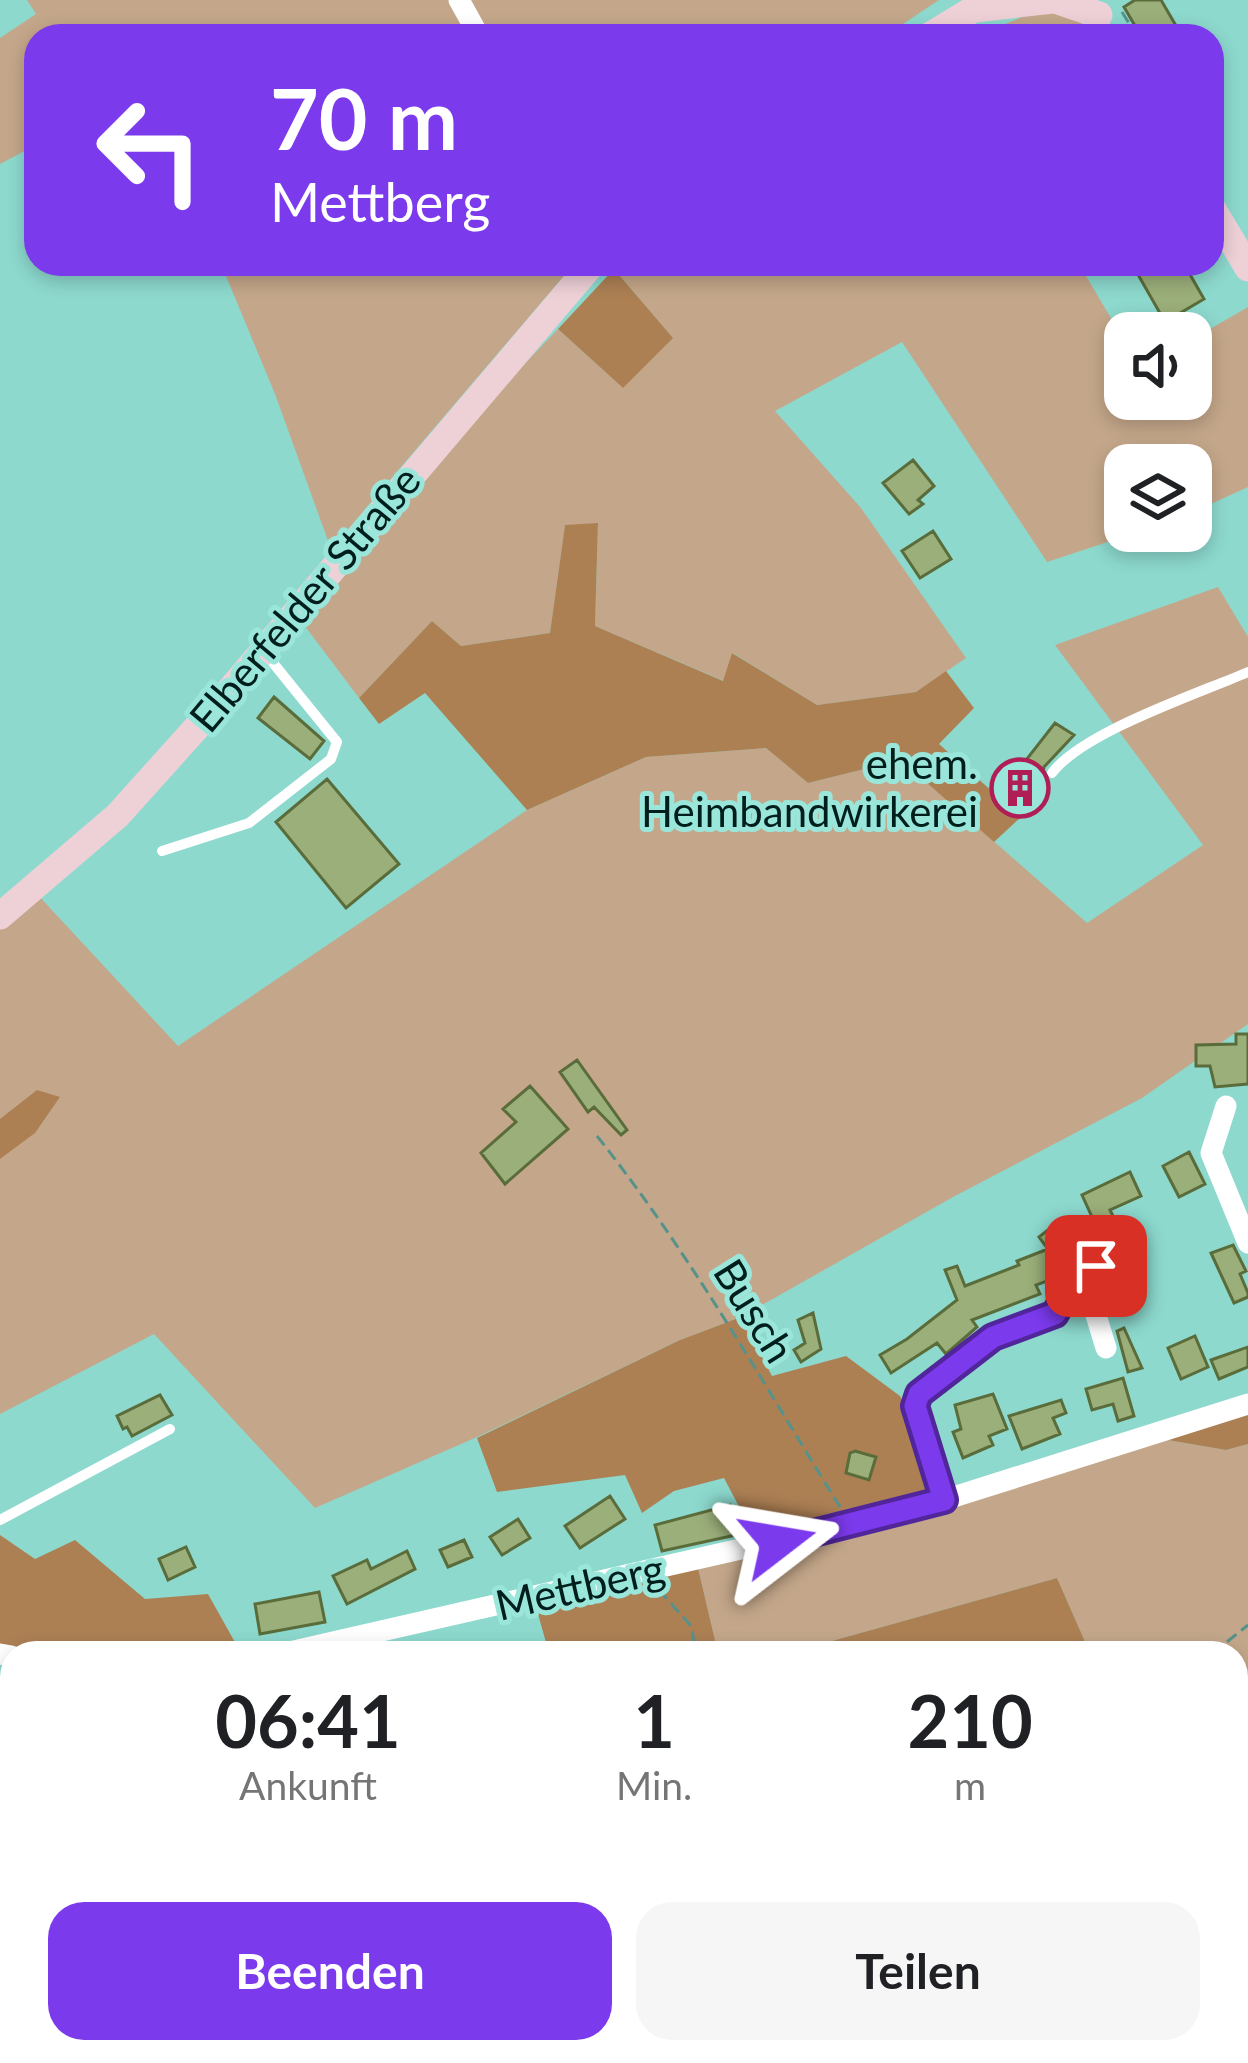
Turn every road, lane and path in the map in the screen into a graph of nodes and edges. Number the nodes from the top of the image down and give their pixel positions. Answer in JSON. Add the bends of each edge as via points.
{"nodes":[{"id":1,"x":1054,"y":0,"type":"edge"},
{"id":2,"x":982,"y":5,"type":"edge"},
{"id":3,"x":1101,"y":10,"type":"edge"},
{"id":4,"x":950,"y":24,"type":"edge"},
{"id":5,"x":1224,"y":228,"type":"edge"},
{"id":6,"x":1248,"y":268,"type":"edge"},
{"id":7,"x":582,"y":276,"type":"edge"},
{"id":8,"x":263,"y":650,"type":"junction"},
{"id":9,"x":1248,"y":672,"type":"edge"},
{"id":10,"x":1052,"y":772,"type":"dead end"},
{"id":11,"x":162,"y":851,"type":"dead end"},
{"id":12,"x":0,"y":916,"type":"edge"},
{"id":13,"x":1226,"y":1106,"type":"dead end"},
{"id":14,"x":597,"y":1136,"type":"dead end"},
{"id":15,"x":1118,"y":1241,"type":"dead end"},
{"id":16,"x":1248,"y":1243,"type":"edge"},
{"id":17,"x":1074,"y":1291,"type":"junction"},
{"id":18,"x":1106,"y":1348,"type":"dead end"},
{"id":19,"x":1248,"y":1404,"type":"edge"},
{"id":20,"x":170,"y":1429,"type":"dead end"},
{"id":21,"x":944,"y":1500,"type":"junction"},
{"id":22,"x":0,"y":1520,"type":"edge"},
{"id":23,"x":850,"y":1524,"type":"junction"},
{"id":24,"x":643,"y":1573,"type":"junction"},
{"id":25,"x":342,"y":1641,"type":"edge"},
{"id":26,"x":694,"y":1641,"type":"edge"}],
"edges":[{"from":1,"to":2,"type":"main road"},
{"from":1,"to":3,"type":"main road"},
{"from":2,"to":4,"type":"main road"},
{"from":5,"to":6,"type":"main road"},
{"from":7,"to":8,"type":"main road","name":"Elberfelder Straße"},
{"from":8,"to":11,"type":"lane","via":[[337,742],[332,759],[250,823]]},
{"from":8,"to":12,"type":"main road","name":"Elberfelder Straße","via":[[118,815]]},
{"from":9,"to":10,"type":"lane","via":[[1093,739]]},
{"from":13,"to":16,"type":"street","via":[[1211,1153]]},
{"from":14,"to":23,"type":"path","name":"Busch","via":[[704,1285]]},
{"from":15,"to":17,"type":"street"},
{"from":17,"to":18,"type":"street","via":[[1092,1302]]},
{"from":17,"to":21,"type":"street","via":[[1055,1314],[993,1337],[919,1394],[915,1406]]},
{"from":19,"to":21,"type":"street","name":"Mettberg"},
{"from":20,"to":22,"type":"lane"},
{"from":21,"to":23,"type":"street","name":"Mettberg"},
{"from":23,"to":24,"type":"street","name":"Mettberg"},
{"from":24,"to":25,"type":"street","name":"Mettberg"},
{"from":24,"to":26,"type":"path","via":[[687,1618]]}]}
